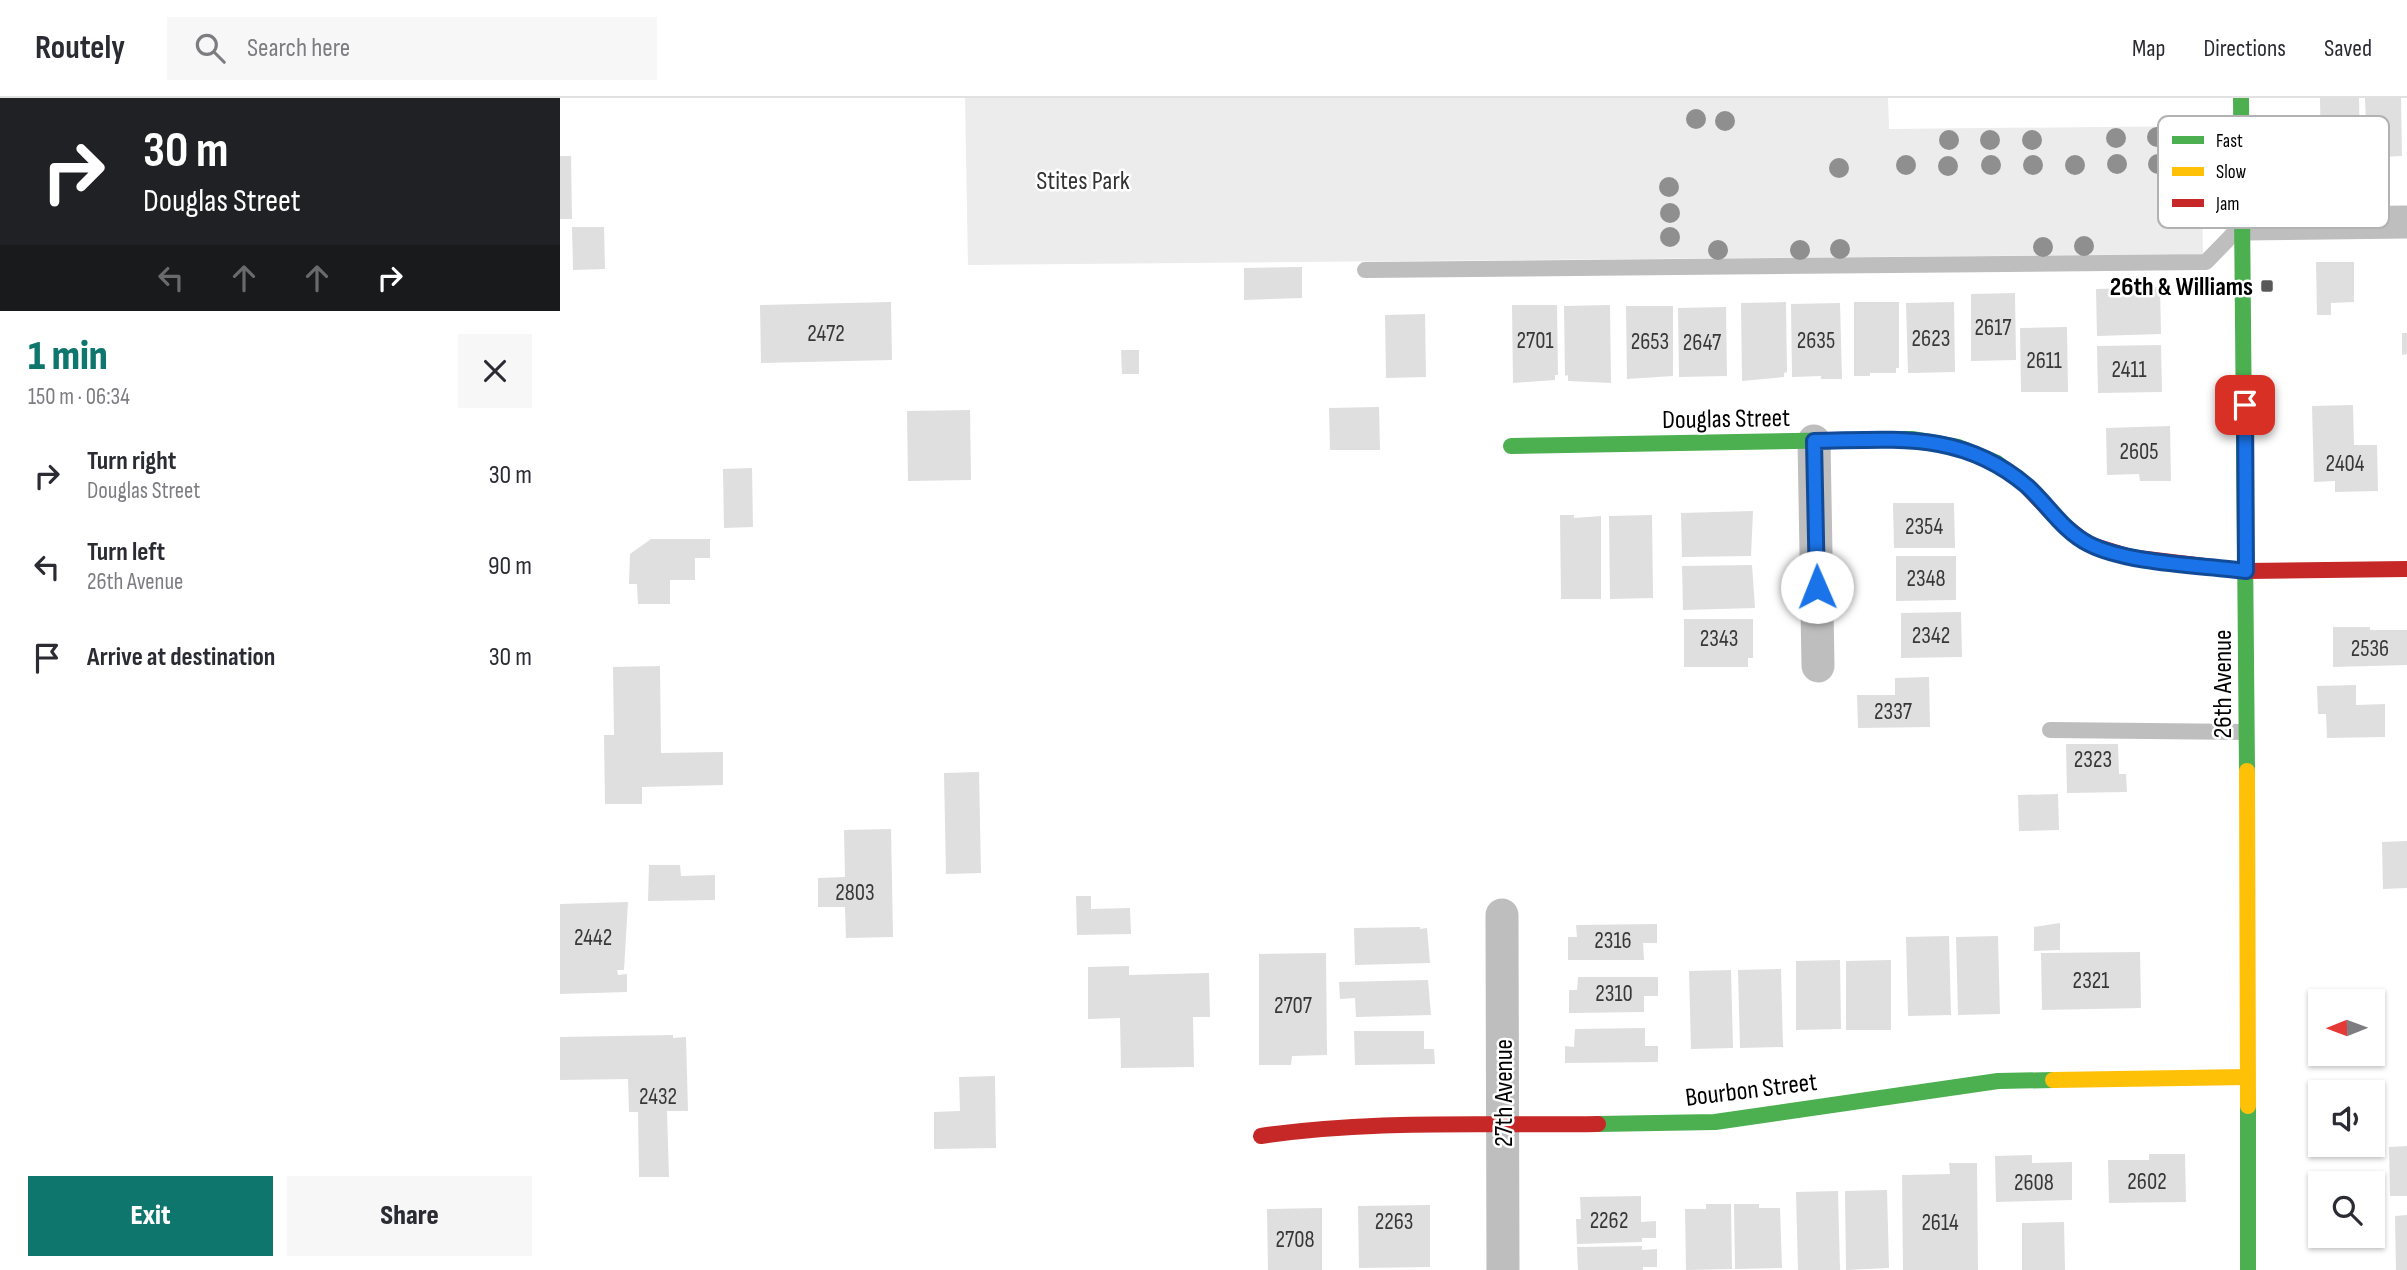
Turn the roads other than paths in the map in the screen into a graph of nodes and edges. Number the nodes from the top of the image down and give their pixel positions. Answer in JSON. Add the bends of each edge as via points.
{"nodes":[{"id":1,"x":2241,"y":98,"type":"edge"},
{"id":2,"x":2241,"y":116,"type":"edge"},
{"id":3,"x":2389,"y":222,"type":"edge"},
{"id":4,"x":2407,"y":222,"type":"edge"},
{"id":5,"x":2239,"y":228,"type":"edge"},
{"id":6,"x":2242,"y":228,"type":"edge"},
{"id":7,"x":1365,"y":270,"type":"dead end"},
{"id":8,"x":1814,"y":441,"type":"junction"},
{"id":9,"x":1511,"y":446,"type":"dead end"},
{"id":10,"x":2407,"y":569,"type":"edge"},
{"id":11,"x":2246,"y":571,"type":"junction"},
{"id":12,"x":1818,"y":666,"type":"dead end"},
{"id":13,"x":2050,"y":730,"type":"dead end"},
{"id":14,"x":2246,"y":732,"type":"junction"},
{"id":15,"x":1502,"y":915,"type":"dead end"},
{"id":16,"x":2247,"y":1077,"type":"junction"},
{"id":17,"x":1502,"y":1126,"type":"junction"},
{"id":18,"x":1261,"y":1136,"type":"dead end"},
{"id":19,"x":1503,"y":1270,"type":"edge"},
{"id":20,"x":2248,"y":1270,"type":"edge"}],
"edges":[{"from":1,"to":2,"type":"street","name":"26th Avenue"},
{"from":3,"to":4,"type":"street"},
{"from":5,"to":7,"type":"lane","via":[[2206,262]]},
{"from":6,"to":11,"type":"street","name":"26th Avenue"},
{"from":8,"to":9,"type":"street","name":"Douglas Street"},
{"from":8,"to":11,"type":"street","name":"Douglas Street","via":[[1912,439],[1958,447],[1997,463],[2088,544],[2130,557]]},
{"from":8,"to":12,"type":"street"},
{"from":10,"to":11,"type":"street","name":"Douglas Street"},
{"from":11,"to":14,"type":"street","name":"26th Avenue"},
{"from":13,"to":14,"type":"lane"},
{"from":14,"to":16,"type":"street","name":"26th Avenue"},
{"from":15,"to":17,"type":"street","name":"27th Avenue"},
{"from":16,"to":17,"type":"street","name":"Bourbon Street","via":[[1998,1080],[1715,1122]]},
{"from":16,"to":20,"type":"street","name":"26th Avenue"},
{"from":17,"to":18,"type":"street","name":"Bourbon Street","via":[[1358,1126]]},
{"from":17,"to":19,"type":"street","name":"27th Avenue"}]}
